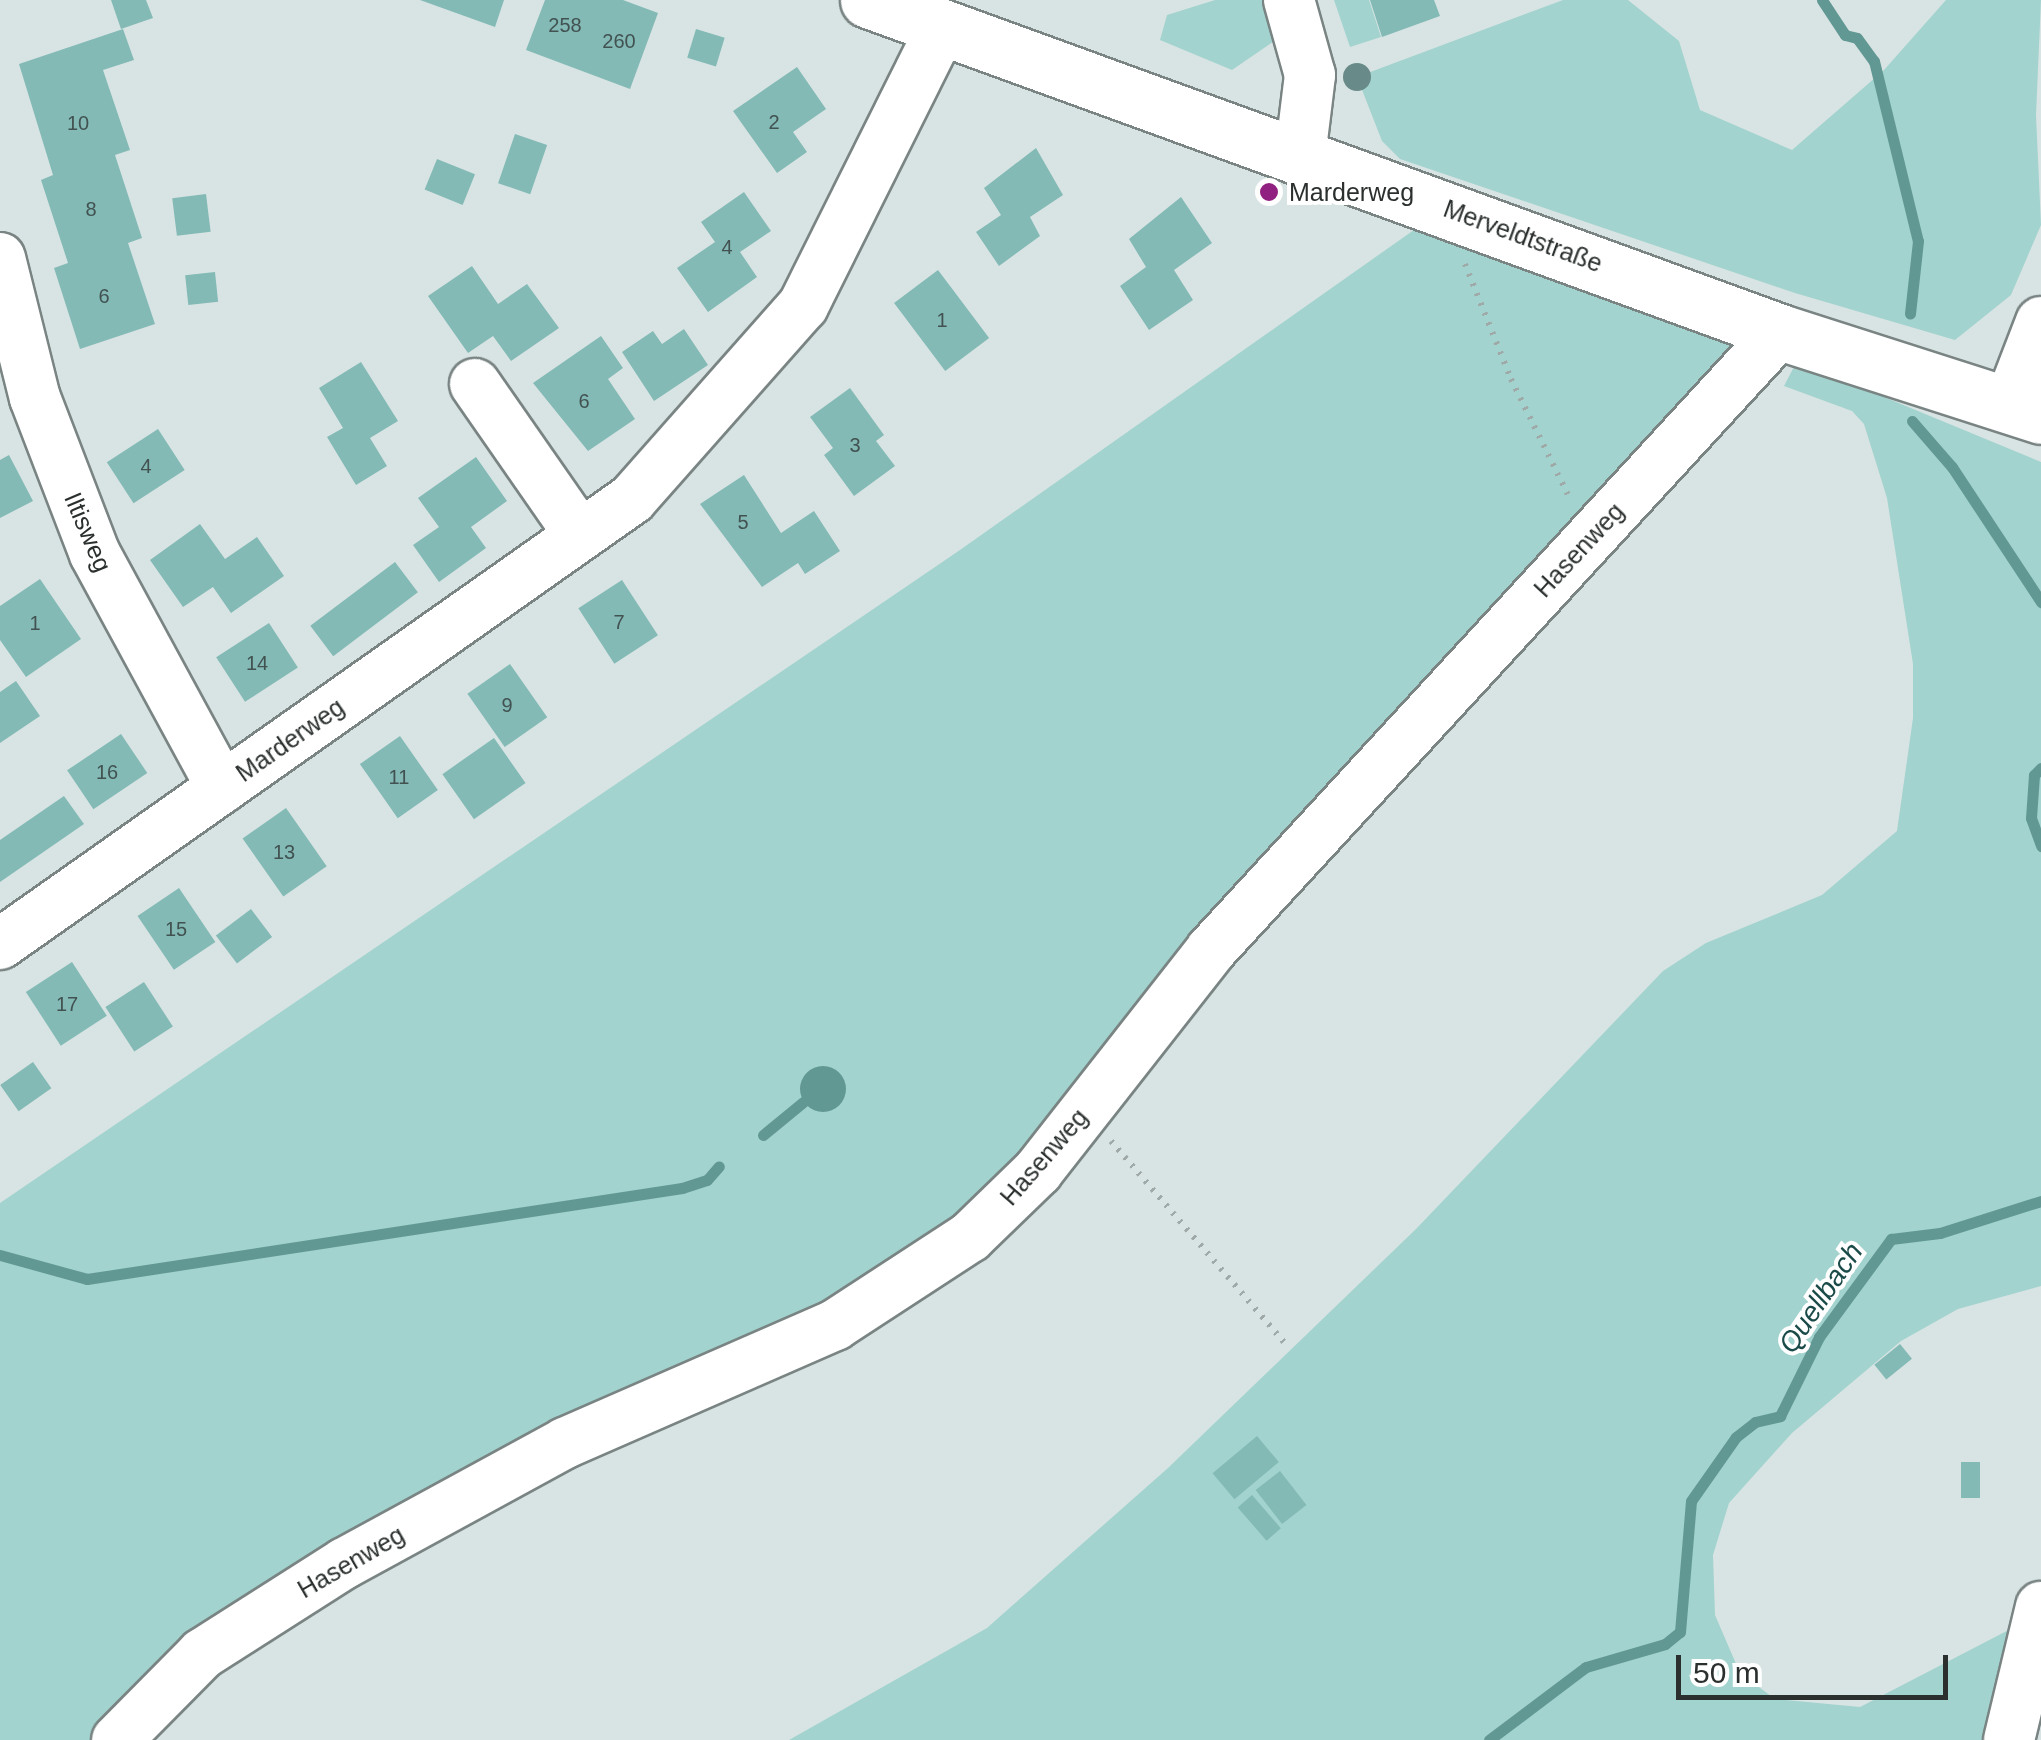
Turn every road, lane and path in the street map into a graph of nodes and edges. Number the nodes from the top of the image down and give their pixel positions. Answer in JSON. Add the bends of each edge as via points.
{"nodes":[{"id":1,"x":868,"y":0,"type":"edge"},
{"id":2,"x":1289,"y":0,"type":"edge"},
{"id":3,"x":942,"y":27,"type":"junction"},
{"id":4,"x":1300,"y":158,"type":"junction"},
{"id":5,"x":1442,"y":207,"type":"junction"},
{"id":6,"x":0,"y":258,"type":"edge"},
{"id":7,"x":2041,"y":322,"type":"edge"},
{"id":8,"x":1780,"y":332,"type":"junction"},
{"id":9,"x":475,"y":384,"type":"dead end"},
{"id":10,"x":2025,"y":410,"type":"edge"},
{"id":11,"x":580,"y":535,"type":"junction"},
{"id":12,"x":1590,"y":538,"type":"junction"},
{"id":13,"x":222,"y":788,"type":"junction"},
{"id":14,"x":0,"y":944,"type":"edge"},
{"id":15,"x":1084,"y":1110,"type":"junction"},
{"id":16,"x":1285,"y":1343,"type":"dead end"},
{"id":17,"x":2041,"y":1607,"type":"edge"},
{"id":18,"x":116,"y":1740,"type":"edge"},
{"id":19,"x":2009,"y":1740,"type":"edge"}],
"edges":[{"from":1,"to":3,"type":"main road","name":"Merveldtstraße"},
{"from":2,"to":4,"type":"street","via":[[1310,75]]},
{"from":3,"to":4,"type":"main road","name":"Merveldtstraße"},
{"from":3,"to":11,"type":"street","name":"Marderweg","via":[[803,306],[632,499]]},
{"from":4,"to":5,"type":"main road","name":"Merveldtstraße"},
{"from":5,"to":8,"type":"main road","name":"Merveldtstraße"},
{"from":5,"to":12,"type":"path","via":[[1512,379]]},
{"from":6,"to":13,"type":"street","name":"Iltisweg","via":[[36,398],[95,554]]},
{"from":7,"to":10,"type":"street","name":"Merveldtstraße"},
{"from":8,"to":10,"type":"main road","name":"Merveldtstraße"},
{"from":8,"to":12,"type":"street","name":"Hasenweg"},
{"from":9,"to":11,"type":"street"},
{"from":11,"to":13,"type":"street","name":"Marderweg"},
{"from":12,"to":15,"type":"street","name":"Hasenweg","via":[[1210,950]]},
{"from":13,"to":14,"type":"street","name":"Marderweg"},
{"from":15,"to":16,"type":"path"},
{"from":15,"to":18,"type":"street","name":"Hasenweg","via":[[1038,1171],[970,1237],[892,1290],[769,1357],[565,1444],[346,1563],[202,1654]]},
{"from":17,"to":19,"type":"street"}]}
